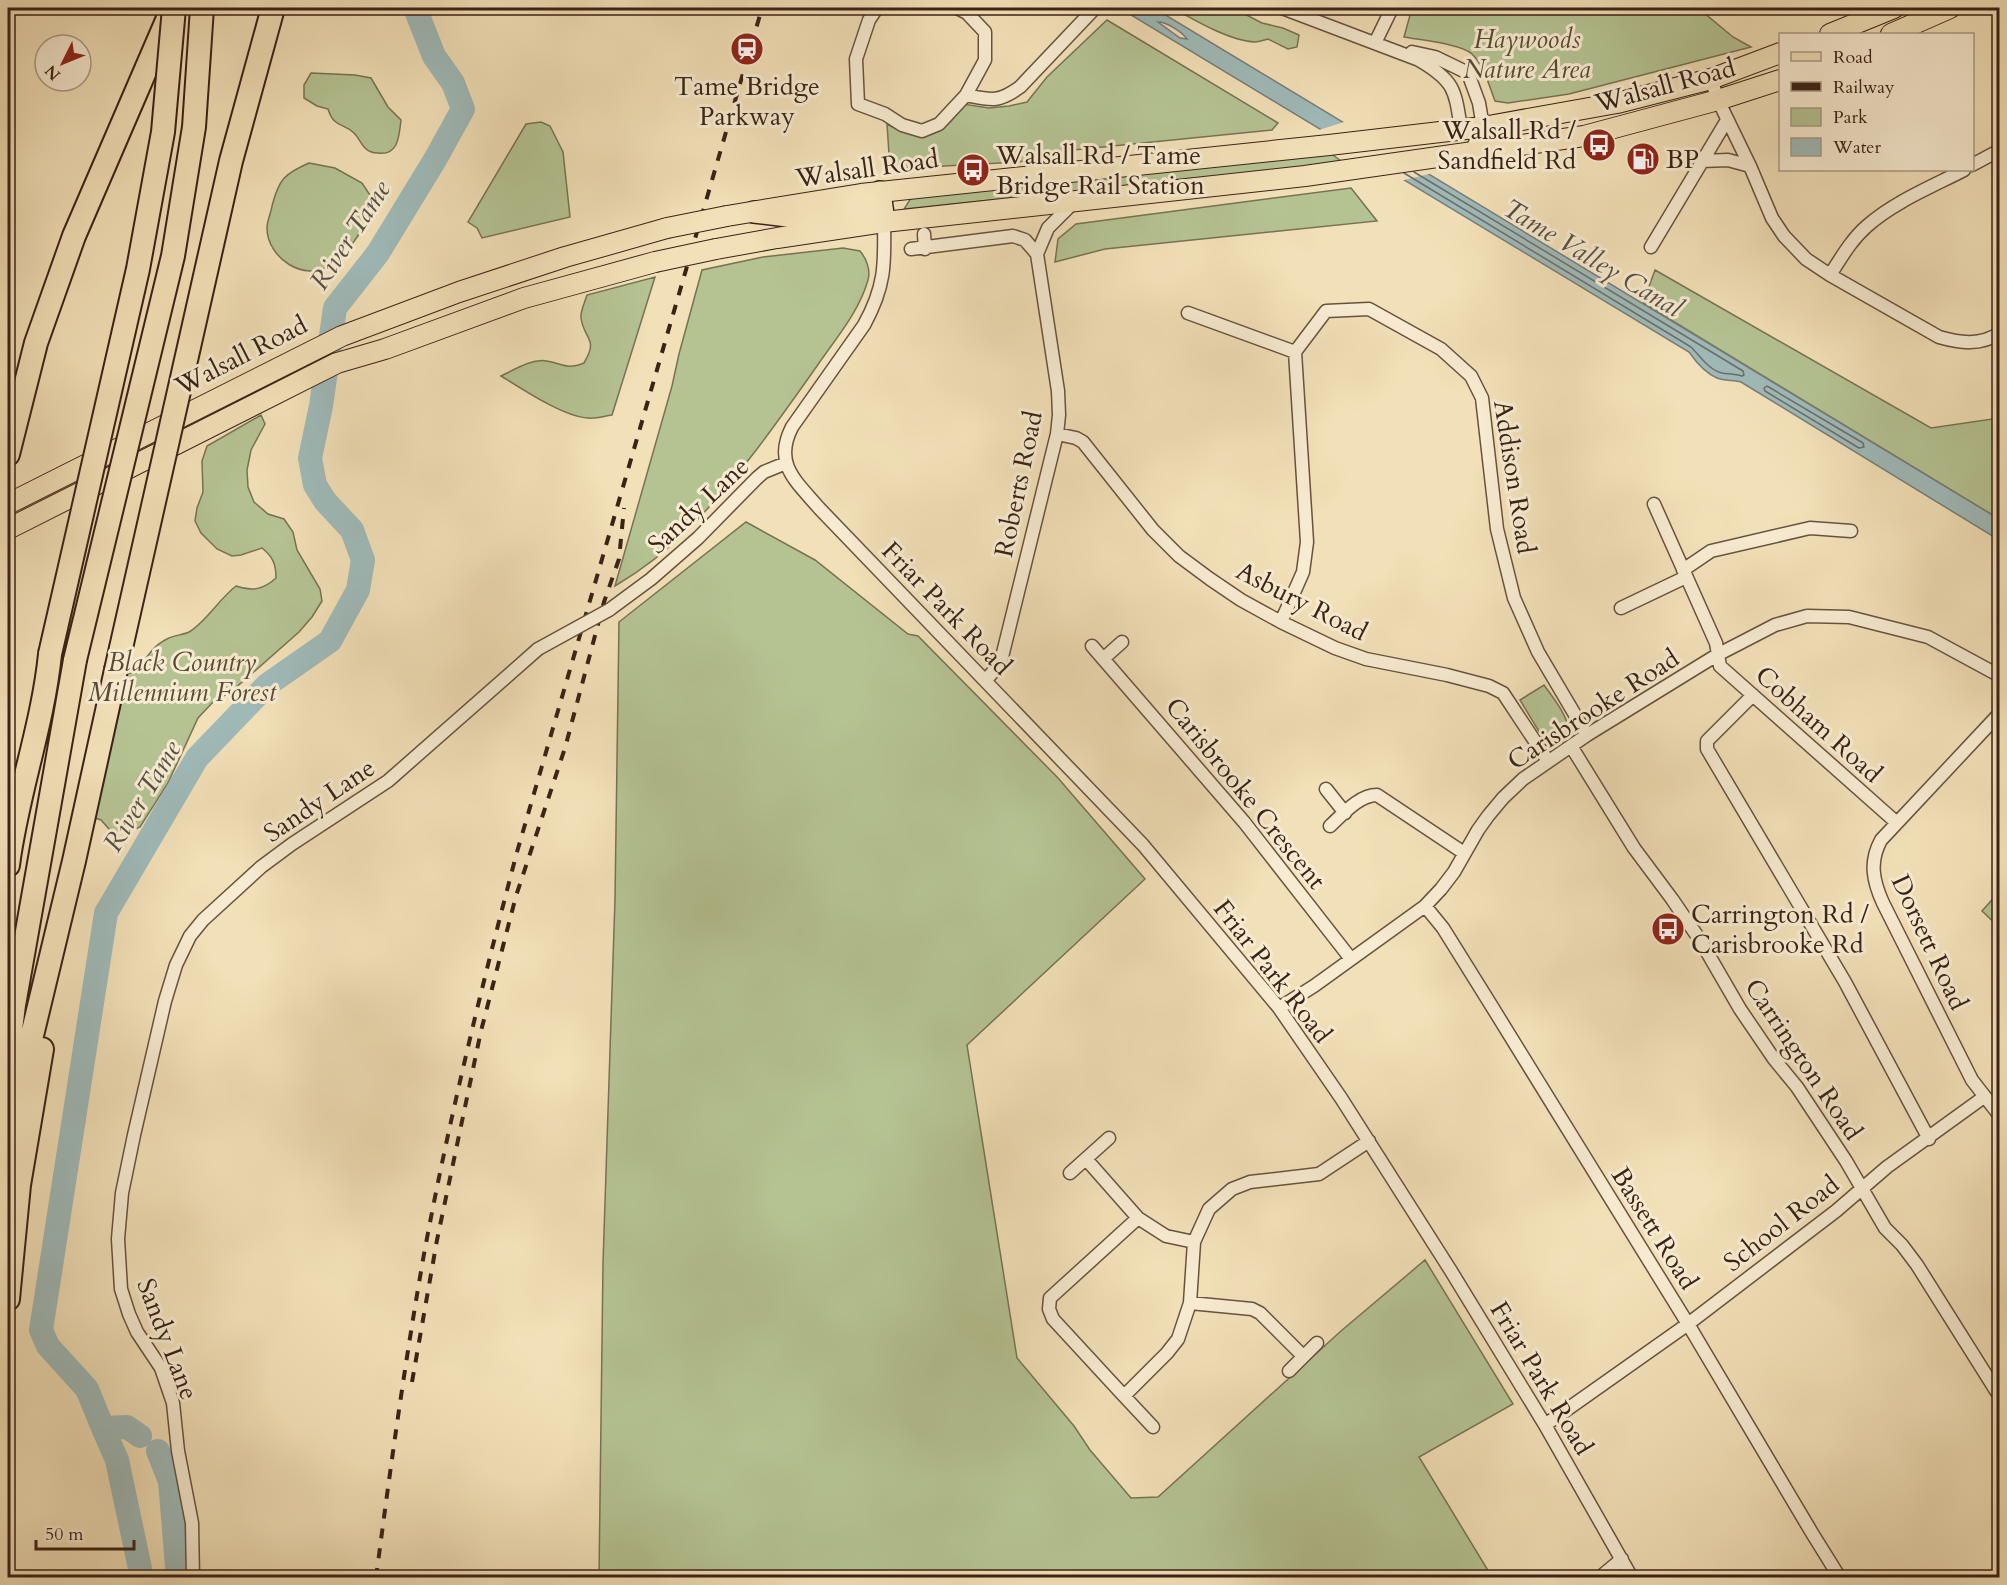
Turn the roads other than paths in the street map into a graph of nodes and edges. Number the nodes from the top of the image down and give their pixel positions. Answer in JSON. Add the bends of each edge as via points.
{"nodes":[{"id":1,"x":174,"y":8,"type":"edge"},
{"id":2,"x":202,"y":8,"type":"edge"},
{"id":3,"x":273,"y":8,"type":"edge"},
{"id":4,"x":877,"y":8,"type":"edge"},
{"id":5,"x":957,"y":8,"type":"edge"},
{"id":6,"x":1095,"y":8,"type":"edge"},
{"id":7,"x":1282,"y":8,"type":"edge"},
{"id":8,"x":1392,"y":8,"type":"edge"},
{"id":9,"x":1893,"y":8,"type":"edge"},
{"id":10,"x":1950,"y":8,"type":"edge"},
{"id":11,"x":1832,"y":33,"type":"edge"},
{"id":12,"x":1893,"y":33,"type":"edge"},
{"id":13,"x":1375,"y":43,"type":"junction"},
{"id":14,"x":1779,"y":53,"type":"edge"},
{"id":15,"x":1710,"y":79,"type":"junction"},
{"id":16,"x":1779,"y":80,"type":"edge"},
{"id":17,"x":966,"y":95,"type":"junction"},
{"id":18,"x":1718,"y":100,"type":"junction"},
{"id":19,"x":1727,"y":120,"type":"junction"},
{"id":20,"x":1473,"y":137,"type":"junction"},
{"id":21,"x":2000,"y":150,"type":"edge"},
{"id":22,"x":1702,"y":161,"type":"junction"},
{"id":23,"x":1974,"y":164,"type":"edge"},
{"id":24,"x":1750,"y":166,"type":"junction"},
{"id":25,"x":1962,"y":171,"type":"edge"},
{"id":26,"x":880,"y":192,"type":"junction"},
{"id":27,"x":1075,"y":201,"type":"junction"},
{"id":28,"x":753,"y":212,"type":"junction"},
{"id":29,"x":884,"y":222,"type":"junction"},
{"id":30,"x":924,"y":234,"type":"dead end"},
{"id":31,"x":1652,"y":247,"type":"dead end"},
{"id":32,"x":911,"y":249,"type":"dead end"},
{"id":33,"x":926,"y":249,"type":"junction"},
{"id":34,"x":1037,"y":254,"type":"junction"},
{"id":35,"x":1830,"y":275,"type":"junction"},
{"id":36,"x":1188,"y":313,"type":"dead end"},
{"id":37,"x":2000,"y":333,"type":"edge"},
{"id":38,"x":1295,"y":352,"type":"junction"},
{"id":39,"x":1057,"y":434,"type":"junction"},
{"id":40,"x":8,"y":454,"type":"edge"},
{"id":41,"x":786,"y":463,"type":"junction"},
{"id":42,"x":8,"y":504,"type":"edge"},
{"id":43,"x":1654,"y":504,"type":"dead end"},
{"id":44,"x":8,"y":530,"type":"edge"},
{"id":45,"x":1851,"y":531,"type":"dead end"},
{"id":46,"x":1685,"y":573,"type":"junction"},
{"id":47,"x":1621,"y":608,"type":"dead end"},
{"id":48,"x":1281,"y":622,"type":"junction"},
{"id":49,"x":1122,"y":642,"type":"dead end"},
{"id":50,"x":1092,"y":646,"type":"dead end"},
{"id":51,"x":1717,"y":655,"type":"junction"},
{"id":52,"x":1103,"y":659,"type":"junction"},
{"id":53,"x":2000,"y":676,"type":"edge"},
{"id":54,"x":986,"y":680,"type":"junction"},
{"id":55,"x":1754,"y":695,"type":"junction"},
{"id":56,"x":2000,"y":713,"type":"edge"},
{"id":57,"x":1587,"y":735,"type":"junction"},
{"id":58,"x":1571,"y":746,"type":"junction"},
{"id":59,"x":1548,"y":761,"type":"junction"},
{"id":60,"x":1326,"y":789,"type":"dead end"},
{"id":61,"x":1345,"y":813,"type":"junction"},
{"id":62,"x":1897,"y":823,"type":"junction"},
{"id":63,"x":1330,"y":826,"type":"dead end"},
{"id":64,"x":1464,"y":853,"type":"junction"},
{"id":65,"x":74,"y":861,"type":"junction"},
{"id":66,"x":8,"y":865,"type":"edge"},
{"id":67,"x":1425,"y":906,"type":"junction"},
{"id":68,"x":1351,"y":959,"type":"junction"},
{"id":69,"x":1279,"y":1008,"type":"junction"},
{"id":70,"x":8,"y":1055,"type":"edge"},
{"id":71,"x":1984,"y":1097,"type":"junction"},
{"id":72,"x":2000,"y":1116,"type":"edge"},
{"id":73,"x":8,"y":1135,"type":"edge"},
{"id":74,"x":1109,"y":1138,"type":"dead end"},
{"id":75,"x":1929,"y":1138,"type":"junction"},
{"id":76,"x":1369,"y":1141,"type":"junction"},
{"id":77,"x":1086,"y":1159,"type":"junction"},
{"id":78,"x":1070,"y":1173,"type":"dead end"},
{"id":79,"x":1862,"y":1189,"type":"junction"},
{"id":80,"x":1138,"y":1218,"type":"junction"},
{"id":81,"x":1194,"y":1242,"type":"junction"},
{"id":82,"x":8,"y":1299,"type":"edge"},
{"id":83,"x":1190,"y":1303,"type":"junction"},
{"id":84,"x":1688,"y":1324,"type":"junction"},
{"id":85,"x":1317,"y":1343,"type":"dead end"},
{"id":86,"x":1303,"y":1356,"type":"junction"},
{"id":87,"x":1289,"y":1371,"type":"dead end"},
{"id":88,"x":1124,"y":1396,"type":"junction"},
{"id":89,"x":2000,"y":1397,"type":"edge"},
{"id":90,"x":1545,"y":1425,"type":"junction"},
{"id":91,"x":1153,"y":1427,"type":"dead end"},
{"id":92,"x":1622,"y":1559,"type":"junction"},
{"id":93,"x":194,"y":1578,"type":"edge"},
{"id":94,"x":1599,"y":1578,"type":"edge"},
{"id":95,"x":1632,"y":1578,"type":"edge"},
{"id":96,"x":1840,"y":1578,"type":"edge"}],
"edges":[{"from":1,"to":40,"type":"highway","via":[[74,236],[36,343]]},
{"from":1,"to":66,"type":"highway","bridge":true,"via":[[163,132],[138,269],[50,654]]},
{"from":2,"to":70,"type":"highway","bridge":true,"via":[[194,127],[173,256],[75,660]]},
{"from":3,"to":65,"type":"highway","bridge":true,"via":[[231,161]]},
{"from":4,"to":17,"type":"street","via":[[856,59],[858,104],[922,131],[939,124]]},
{"from":5,"to":17,"type":"street","via":[[985,32],[985,60]]},
{"from":6,"to":17,"type":"street","via":[[1009,95],[995,101]]},
{"from":7,"to":13,"type":"street"},
{"from":8,"to":13,"type":"street"},
{"from":9,"to":11,"type":"main road"},
{"from":10,"to":12,"type":"main road"},
{"from":13,"to":20,"type":"street","via":[[1439,72],[1454,91]]},
{"from":13,"to":20,"type":"street","via":[[1435,57],[1468,73],[1479,103]]},
{"from":14,"to":15,"type":"main road","name":"Walsall Road"},
{"from":15,"to":18,"type":"street"},
{"from":15,"to":20,"type":"main road","name":"Walsall Road"},
{"from":16,"to":18,"type":"main road","name":"Walsall Road"},
{"from":18,"to":19,"type":"street"},
{"from":18,"to":20,"type":"main road","name":"Walsall Road","via":[[1584,136]]},
{"from":19,"to":22,"type":"street"},
{"from":19,"to":24,"type":"street"},
{"from":20,"to":26,"type":"main road","name":"Walsall Road","via":[[1391,138]]},
{"from":20,"to":27,"type":"main road","name":"Walsall Road","via":[[1420,160]]},
{"from":21,"to":23,"type":"street"},
{"from":22,"to":24,"type":"street","via":[[1728,160]]},
{"from":22,"to":31,"type":"street"},
{"from":24,"to":35,"type":"street","via":[[1784,236],[1806,259]]},
{"from":25,"to":35,"type":"street","via":[[1886,211],[1852,242]]},
{"from":26,"to":28,"type":"main road","name":"Walsall Road"},
{"from":26,"to":29,"type":"highway"},
{"from":27,"to":29,"type":"main road","name":"Walsall Road"},
{"from":27,"to":34,"type":"street","via":[[1048,228]]},
{"from":28,"to":29,"type":"highway","via":[[796,217],[853,208],[865,209]]},
{"from":28,"to":42,"type":"main road","name":"Walsall Road","bridge":true,"via":[[667,228],[565,257],[342,336]]},
{"from":29,"to":41,"type":"street","name":"Sandy Lane","via":[[884,269],[873,308],[792,427],[784,450]]},
{"from":29,"to":44,"type":"main road","name":"Walsall Road","bridge":true,"via":[[716,249],[611,273],[524,298],[336,363]]},
{"from":30,"to":33,"type":"street"},
{"from":32,"to":33,"type":"street"},
{"from":33,"to":34,"type":"street","via":[[1013,236],[1025,240]]},
{"from":34,"to":39,"type":"street","name":"Roberts Road","via":[[1058,391]]},
{"from":35,"to":37,"type":"street","via":[[1939,337],[1954,342],[1977,342]]},
{"from":36,"to":38,"type":"street"},
{"from":38,"to":48,"type":"street","via":[[1307,542],[1303,572]]},
{"from":38,"to":57,"type":"street","name":"Addison Road","via":[[1326,311],[1369,309],[1441,349],[1470,376],[1482,398],[1497,529],[1514,598],[1538,652]]},
{"from":39,"to":48,"type":"street","name":"Asbury Road","via":[[1083,442],[1179,556],[1240,600]]},
{"from":39,"to":54,"type":"street","name":"Roberts Road","via":[[1002,657]]},
{"from":41,"to":54,"type":"street","name":"Friar Park Road","via":[[819,508]]},
{"from":41,"to":93,"type":"street","name":"Sandy Lane","bridge":true,"via":[[757,478],[651,579],[609,609],[538,649],[388,782],[261,867],[203,920],[186,943],[166,994],[122,1193],[118,1239],[121,1289],[129,1314],[136,1332],[161,1368],[173,1403],[192,1523]]},
{"from":43,"to":46,"type":"street"},
{"from":45,"to":46,"type":"street","via":[[1810,528],[1711,552]]},
{"from":46,"to":47,"type":"street"},
{"from":46,"to":51,"type":"street","via":[[1716,643]]},
{"from":48,"to":59,"type":"street","name":"Asbury Road","via":[[1366,659],[1447,675],[1503,693]]},
{"from":49,"to":52,"type":"street"},
{"from":50,"to":52,"type":"street","name":"Carisbrooke Crescent"},
{"from":51,"to":53,"type":"street","name":"Carisbrooke Road","via":[[1775,625],[1807,616],[1849,617],[1928,637]]},
{"from":51,"to":55,"type":"street","name":"Cobham Road","via":[[1720,666]]},
{"from":51,"to":57,"type":"street","name":"Carisbrooke Road"},
{"from":52,"to":68,"type":"street","name":"Carisbrooke Crescent","via":[[1244,822]]},
{"from":54,"to":69,"type":"street","name":"Friar Park Road","via":[[1143,845]]},
{"from":55,"to":62,"type":"street","name":"Cobham Road"},
{"from":55,"to":75,"type":"street","via":[[1707,741],[1707,749],[1845,982]]},
{"from":56,"to":62,"type":"street","name":"Dorsett Road"},
{"from":57,"to":58,"type":"street","name":"Carisbrooke Road"},
{"from":58,"to":59,"type":"street","name":"Carisbrooke Road"},
{"from":58,"to":79,"type":"street","name":"Carrington Road","via":[[1634,848],[1700,940],[1740,1009],[1797,1087]]},
{"from":59,"to":64,"type":"street","name":"Carisbrooke Road","via":[[1503,798]]},
{"from":60,"to":61,"type":"street"},
{"from":61,"to":63,"type":"street"},
{"from":61,"to":64,"type":"street","via":[[1362,799],[1377,795]]},
{"from":62,"to":71,"type":"street","name":"Dorsett Road","via":[[1877,849],[1875,886]]},
{"from":64,"to":67,"type":"street","name":"Carisbrooke Road"},
{"from":65,"to":73,"type":"highway"},
{"from":65,"to":82,"type":"highway","via":[[19,1185]]},
{"from":67,"to":68,"type":"street","name":"Carisbrooke Road"},
{"from":67,"to":84,"type":"street","name":"Bassett Road","via":[[1443,928]]},
{"from":68,"to":69,"type":"street","name":"Carisbrooke Road"},
{"from":69,"to":76,"type":"street","name":"Friar Park Road"},
{"from":71,"to":72,"type":"street","name":"Dorsett Road"},
{"from":71,"to":75,"type":"street","name":"School Road"},
{"from":74,"to":77,"type":"street"},
{"from":75,"to":79,"type":"street","name":"School Road"},
{"from":76,"to":81,"type":"street","via":[[1319,1174],[1251,1182],[1232,1189],[1209,1209]]},
{"from":76,"to":90,"type":"street","name":"Friar Park Road"},
{"from":77,"to":78,"type":"street"},
{"from":77,"to":80,"type":"street"},
{"from":79,"to":84,"type":"street","name":"School Road"},
{"from":79,"to":89,"type":"street","name":"Carrington Road","via":[[1885,1228],[1917,1265]]},
{"from":80,"to":81,"type":"street","via":[[1166,1236]]},
{"from":80,"to":88,"type":"street","via":[[1050,1298],[1049,1309],[1053,1319]]},
{"from":81,"to":83,"type":"street"},
{"from":83,"to":86,"type":"street","via":[[1252,1309]]},
{"from":83,"to":88,"type":"street","via":[[1178,1339]]},
{"from":84,"to":90,"type":"street","name":"School Road"},
{"from":84,"to":96,"type":"street","name":"Bassett Road"},
{"from":85,"to":86,"type":"street"},
{"from":86,"to":87,"type":"street"},
{"from":88,"to":91,"type":"street"},
{"from":90,"to":92,"type":"street","name":"Friar Park Road"},
{"from":92,"to":94,"type":"street"},
{"from":92,"to":95,"type":"street","name":"Friar Park Road"}]}
